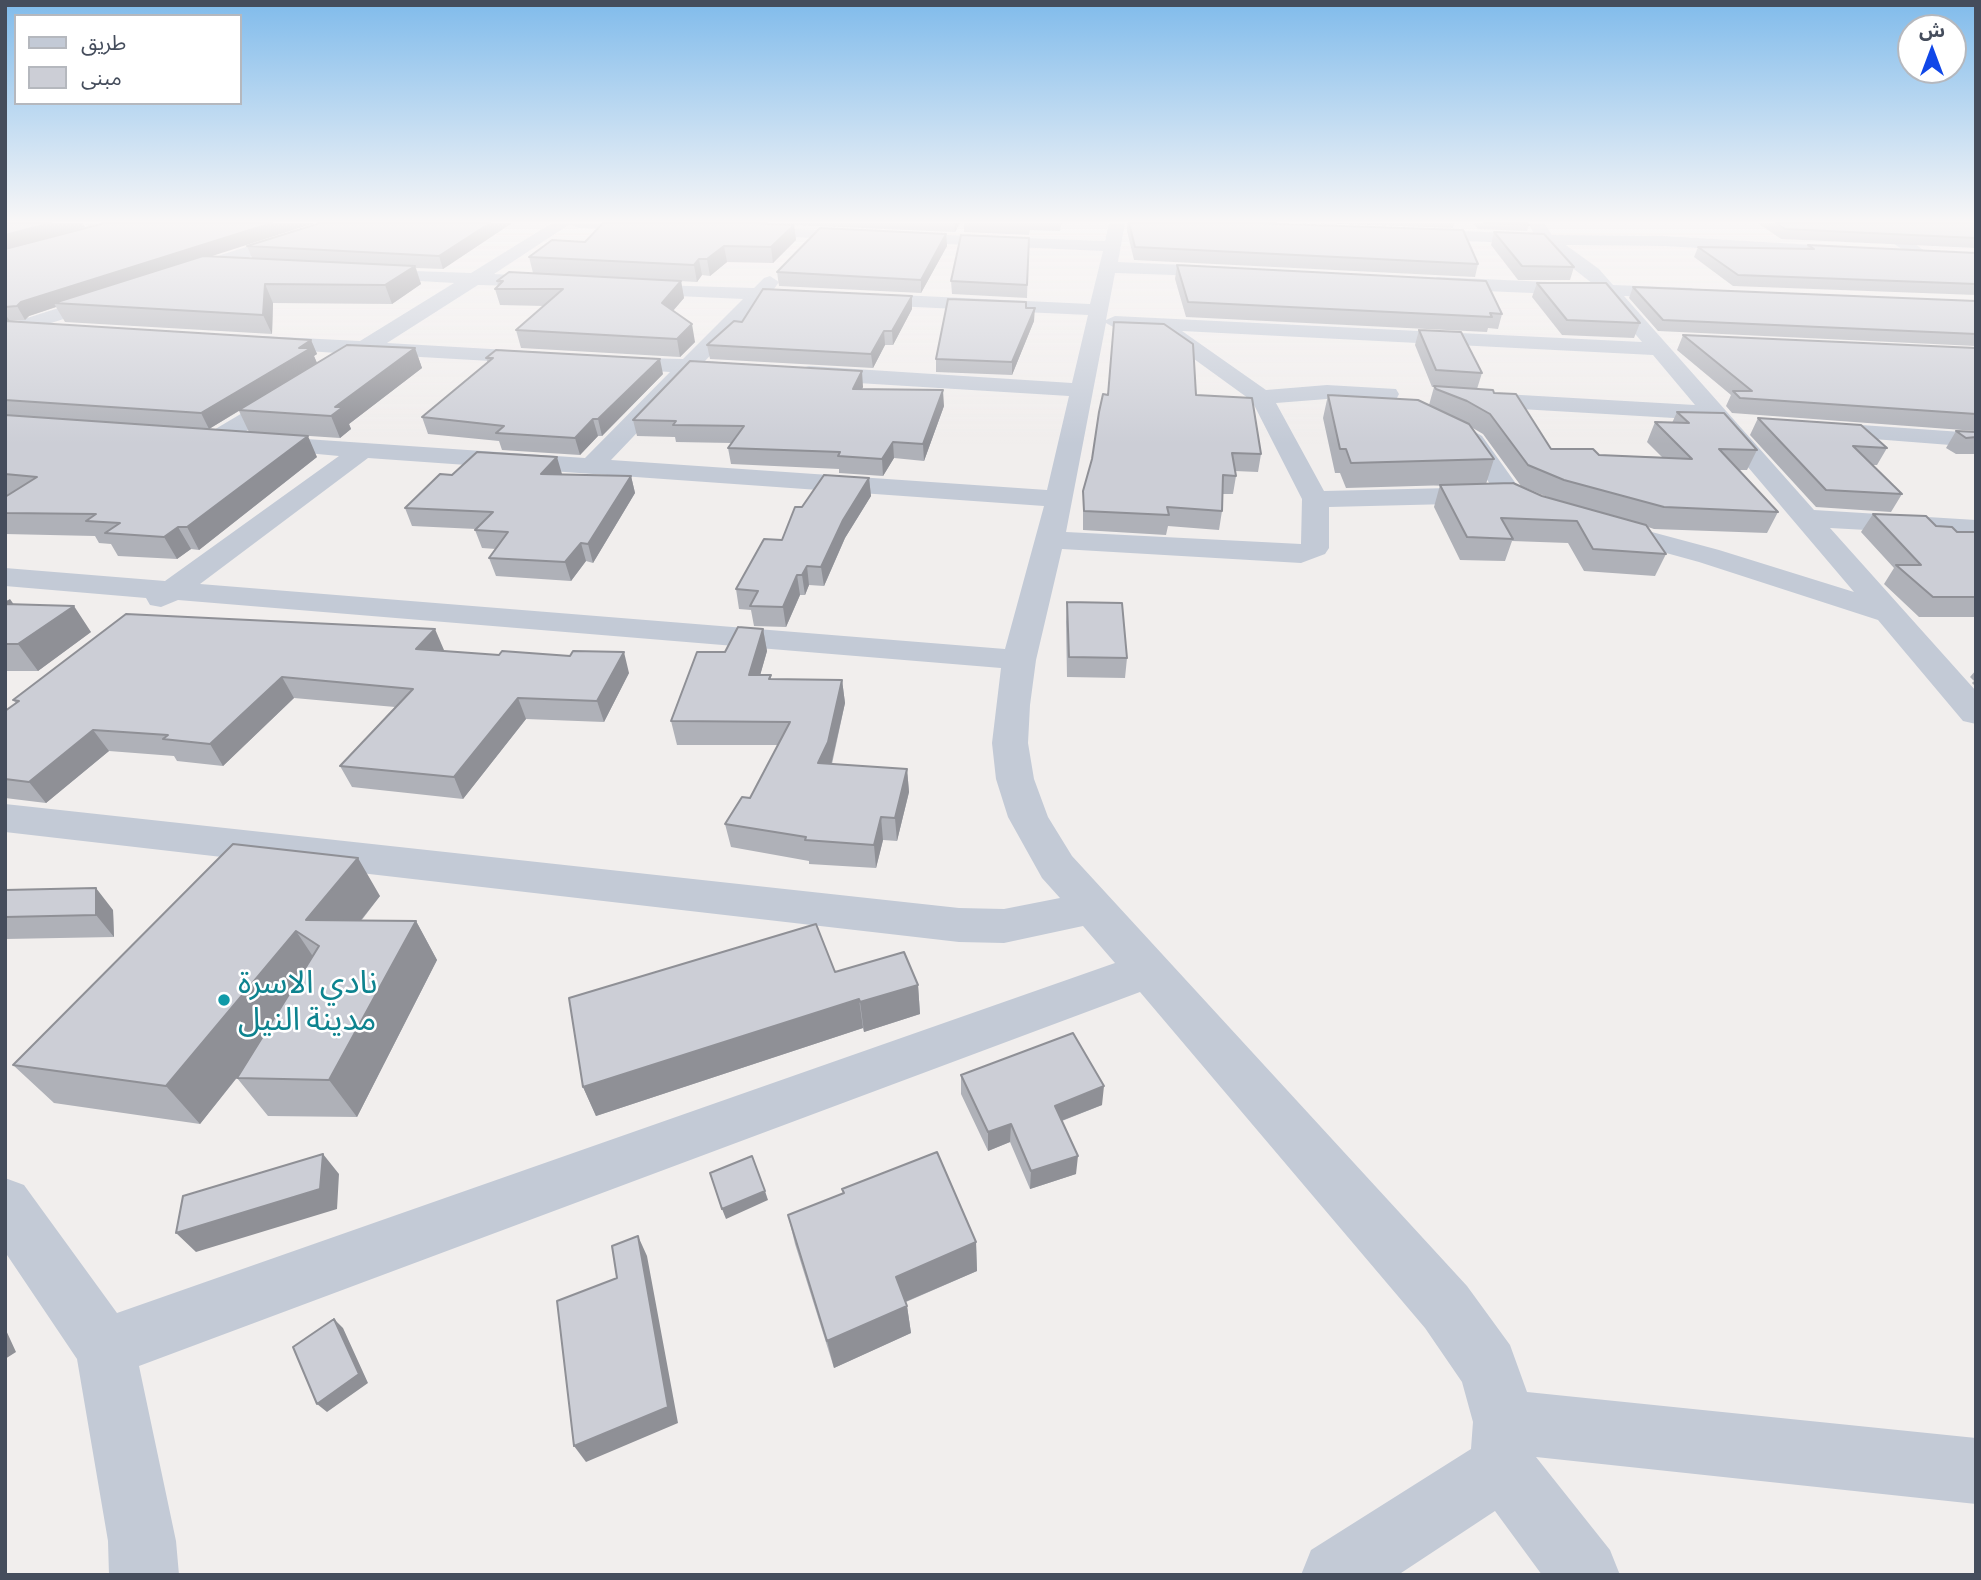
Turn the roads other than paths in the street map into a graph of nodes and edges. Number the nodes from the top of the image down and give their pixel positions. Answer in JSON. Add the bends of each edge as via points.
{"nodes":[{"id":1,"x":110,"y":297,"type":"edge"},
{"id":2,"x":446,"y":297,"type":"edge"},
{"id":3,"x":757,"y":297,"type":"edge"},
{"id":4,"x":788,"y":297,"type":"edge"},
{"id":5,"x":1101,"y":297,"type":"edge"},
{"id":6,"x":1614,"y":297,"type":"edge"},
{"id":7,"x":1381,"y":313,"type":"edge"},
{"id":8,"x":1097,"y":315,"type":"junction"},
{"id":9,"x":1160,"y":325,"type":"junction"},
{"id":10,"x":11,"y":330,"type":"edge"},
{"id":11,"x":73,"y":332,"type":"edge"},
{"id":12,"x":1389,"y":336,"type":"junction"},
{"id":13,"x":240,"y":341,"type":"edge"},
{"id":14,"x":1662,"y":344,"type":"junction"},
{"id":15,"x":365,"y":348,"type":"junction"},
{"id":16,"x":567,"y":359,"type":"edge"},
{"id":17,"x":594,"y":361,"type":"edge"},
{"id":18,"x":688,"y":366,"type":"junction"},
{"id":19,"x":331,"y":369,"type":"edge"},
{"id":20,"x":756,"y":370,"type":"edge"},
{"id":21,"x":783,"y":372,"type":"edge"},
{"id":22,"x":308,"y":383,"type":"edge"},
{"id":23,"x":1082,"y":390,"type":"junction"},
{"id":24,"x":1362,"y":392,"type":"junction"},
{"id":25,"x":1261,"y":397,"type":"junction"},
{"id":26,"x":1717,"y":418,"type":"junction"},
{"id":27,"x":1762,"y":425,"type":"edge"},
{"id":28,"x":1788,"y":427,"type":"edge"},
{"id":29,"x":190,"y":438,"type":"edge"},
{"id":30,"x":216,"y":439,"type":"junction"},
{"id":31,"x":1976,"y":440,"type":"edge"},
{"id":32,"x":363,"y":450,"type":"junction"},
{"id":33,"x":591,"y":466,"type":"junction"},
{"id":34,"x":1510,"y":494,"type":"junction"},
{"id":35,"x":1315,"y":499,"type":"junction"},
{"id":36,"x":1055,"y":519,"type":"junction"},
{"id":37,"x":1807,"y":519,"type":"junction"},
{"id":38,"x":1976,"y":528,"type":"edge"},
{"id":39,"x":5,"y":577,"type":"edge"},
{"id":40,"x":172,"y":591,"type":"junction"},
{"id":41,"x":1889,"y":613,"type":"junction"},
{"id":42,"x":138,"y":615,"type":"edge"},
{"id":43,"x":1019,"y":660,"type":"junction"},
{"id":44,"x":1976,"y":713,"type":"edge"},
{"id":45,"x":5,"y":818,"type":"edge"},
{"id":46,"x":1094,"y":907,"type":"junction"},
{"id":47,"x":1149,"y":970,"type":"junction"},
{"id":48,"x":5,"y":1204,"type":"edge"},
{"id":49,"x":105,"y":1348,"type":"junction"},
{"id":50,"x":1504,"y":1444,"type":"junction"},
{"id":51,"x":1976,"y":1471,"type":"edge"},
{"id":52,"x":144,"y":1575,"type":"edge"},
{"id":53,"x":1336,"y":1575,"type":"edge"},
{"id":54,"x":1585,"y":1575,"type":"edge"}],
"edges":[{"from":1,"to":10,"type":"street"},
{"from":2,"to":15,"type":"street"},
{"from":3,"to":18,"type":"street"},
{"from":4,"to":8,"type":"street"},
{"from":5,"to":8,"type":"street"},
{"from":6,"to":14,"type":"street"},
{"from":7,"to":12,"type":"street"},
{"from":8,"to":9,"type":"street"},
{"from":8,"to":23,"type":"street"},
{"from":9,"to":12,"type":"street"},
{"from":9,"to":25,"type":"street"},
{"from":10,"to":11,"type":"street"},
{"from":12,"to":14,"type":"street"},
{"from":13,"to":15,"type":"street"},
{"from":14,"to":26,"type":"street"},
{"from":15,"to":16,"type":"street"},
{"from":15,"to":19,"type":"street"},
{"from":17,"to":18,"type":"street"},
{"from":18,"to":20,"type":"street"},
{"from":18,"to":33,"type":"street"},
{"from":21,"to":23,"type":"street"},
{"from":22,"to":30,"type":"street"},
{"from":23,"to":36,"type":"street"},
{"from":24,"to":25,"type":"street"},
{"from":24,"to":26,"type":"street"},
{"from":24,"to":34,"type":"street","via":[[1473,441]]},
{"from":25,"to":35,"type":"street"},
{"from":26,"to":27,"type":"street"},
{"from":26,"to":37,"type":"street"},
{"from":28,"to":31,"type":"street"},
{"from":29,"to":30,"type":"street"},
{"from":30,"to":32,"type":"street"},
{"from":32,"to":33,"type":"street"},
{"from":32,"to":40,"type":"street"},
{"from":33,"to":36,"type":"street"},
{"from":34,"to":35,"type":"street"},
{"from":34,"to":41,"type":"street","via":[[1578,520]]},
{"from":35,"to":36,"type":"street","via":[[1315,548],[1301,554]]},
{"from":36,"to":43,"type":"street"},
{"from":37,"to":38,"type":"street"},
{"from":37,"to":41,"type":"street"},
{"from":39,"to":40,"type":"street"},
{"from":40,"to":42,"type":"street"},
{"from":40,"to":43,"type":"street"},
{"from":41,"to":44,"type":"street"},
{"from":43,"to":46,"type":"street","via":[[1011,718],[1014,779],[1028,817],[1056,867]]},
{"from":45,"to":46,"type":"street","via":[[959,925],[1004,926]]},
{"from":46,"to":47,"type":"street"},
{"from":47,"to":49,"type":"street"},
{"from":47,"to":50,"type":"street","via":[[1446,1307],[1488,1367]]},
{"from":48,"to":49,"type":"street"},
{"from":49,"to":52,"type":"street","via":[[142,1541]]},
{"from":50,"to":51,"type":"street"},
{"from":50,"to":53,"type":"street"},
{"from":50,"to":54,"type":"street"}]}
